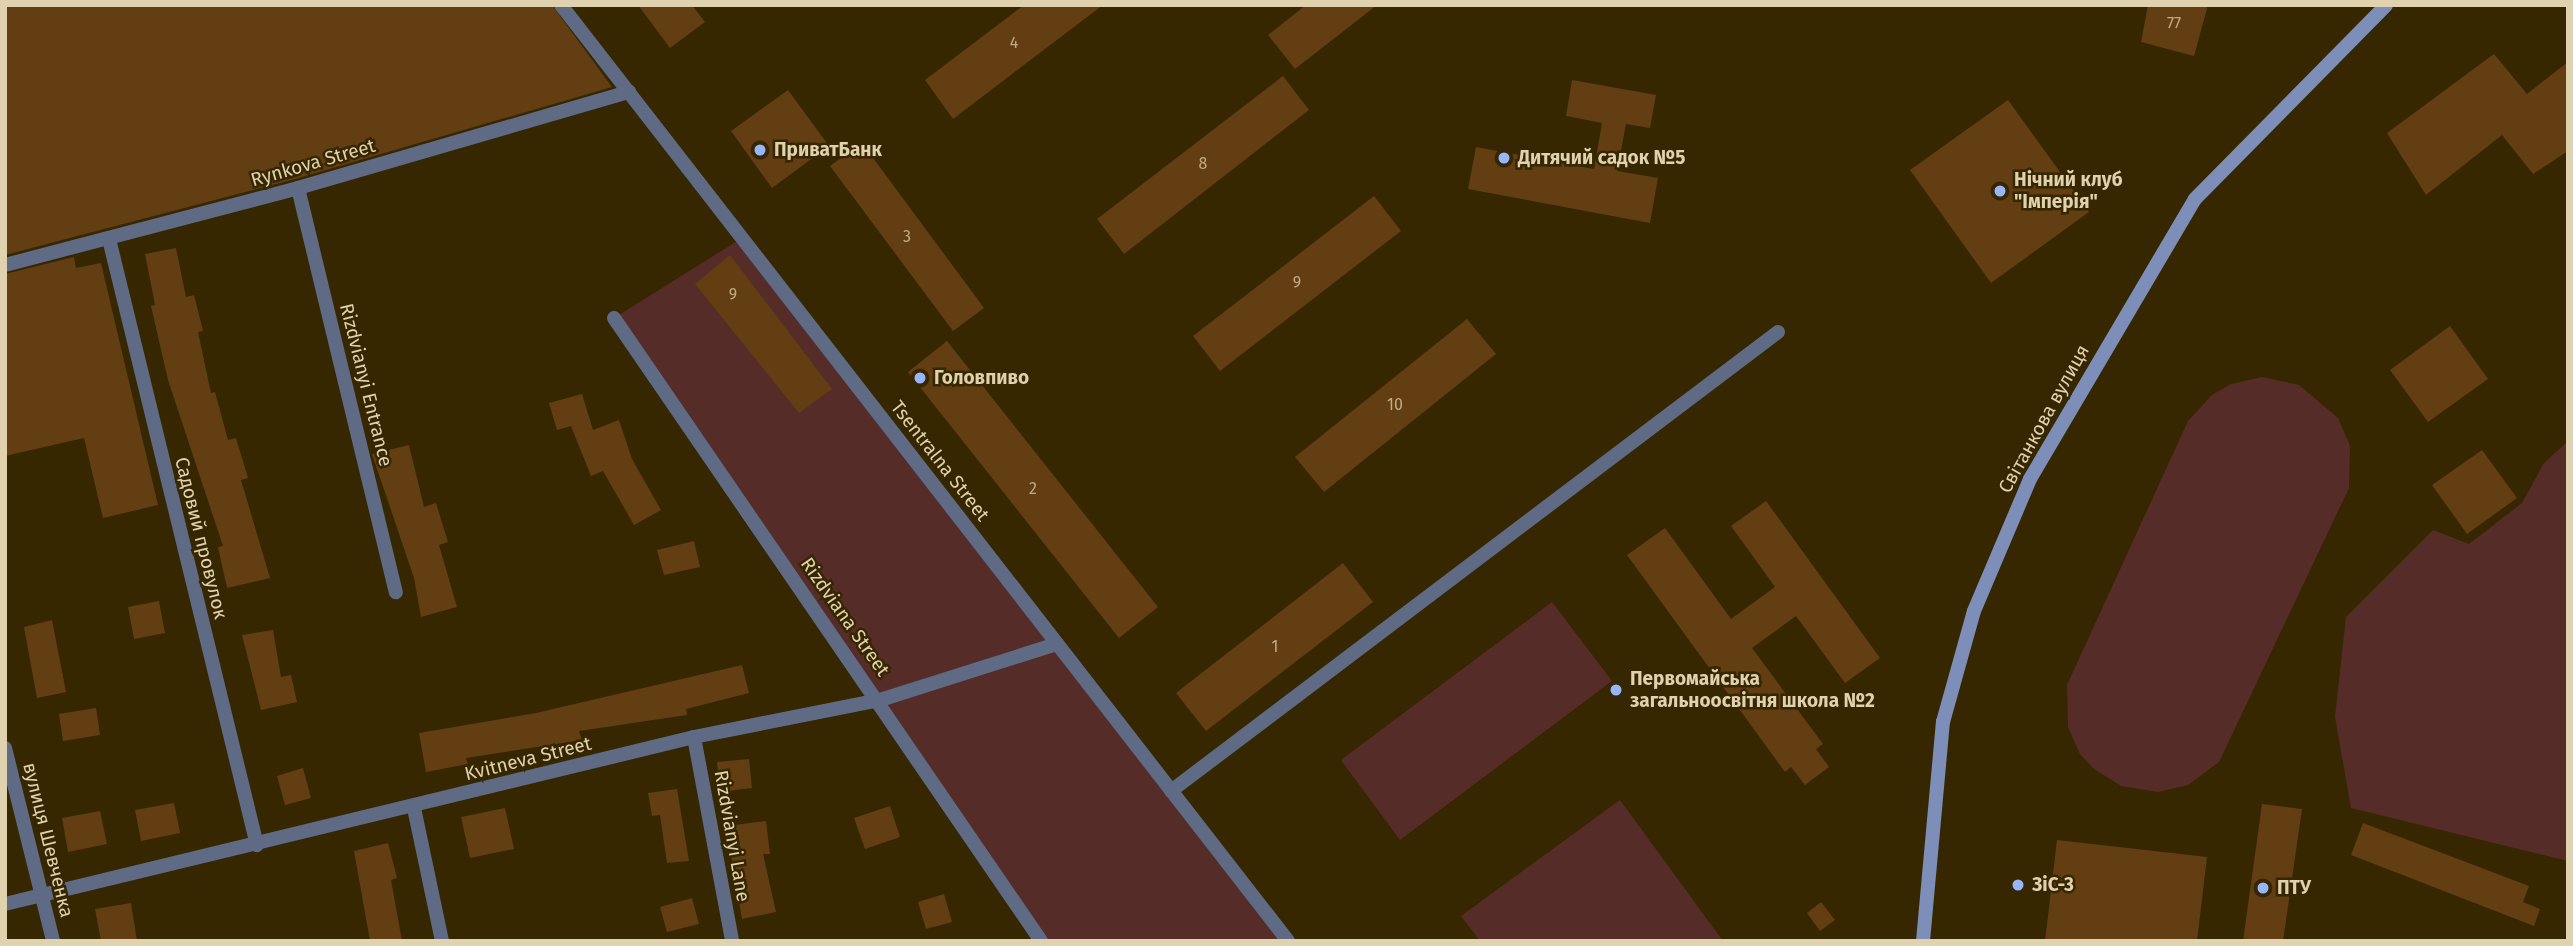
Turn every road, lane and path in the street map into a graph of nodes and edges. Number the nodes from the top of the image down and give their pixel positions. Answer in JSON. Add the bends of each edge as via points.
{"nodes":[{"id":1,"x":561,"y":5,"type":"edge"},
{"id":2,"x":2386,"y":5,"type":"edge"},
{"id":3,"x":629,"y":92,"type":"junction"},
{"id":4,"x":298,"y":188,"type":"junction"},
{"id":5,"x":108,"y":239,"type":"junction"},
{"id":6,"x":5,"y":265,"type":"edge"},
{"id":7,"x":614,"y":318,"type":"dead end"},
{"id":8,"x":1778,"y":332,"type":"dead end"},
{"id":9,"x":396,"y":592,"type":"dead end"},
{"id":10,"x":1057,"y":644,"type":"junction"},
{"id":11,"x":880,"y":700,"type":"junction"},
{"id":12,"x":694,"y":737,"type":"junction"},
{"id":13,"x":5,"y":748,"type":"edge"},
{"id":14,"x":1171,"y":791,"type":"junction"},
{"id":15,"x":414,"y":808,"type":"junction"},
{"id":16,"x":257,"y":845,"type":"junction"},
{"id":17,"x":42,"y":895,"type":"junction"},
{"id":18,"x":5,"y":904,"type":"edge"},
{"id":19,"x":53,"y":941,"type":"edge"},
{"id":20,"x":442,"y":941,"type":"edge"},
{"id":21,"x":732,"y":941,"type":"edge"},
{"id":22,"x":1041,"y":941,"type":"edge"},
{"id":23,"x":1288,"y":941,"type":"edge"},
{"id":24,"x":1923,"y":941,"type":"edge"}],
"edges":[{"from":1,"to":3,"type":"street","name":"Tsentralna Street"},
{"from":2,"to":24,"type":"street","name":"Світанкова вулиця","via":[[2195,200],[2030,480],[1974,611],[1943,722]]},
{"from":3,"to":4,"type":"street","name":"Rynkova Street"},
{"from":3,"to":10,"type":"street","name":"Tsentralna Street"},
{"from":4,"to":5,"type":"street","name":"Rynkova Street"},
{"from":4,"to":9,"type":"street","name":"Rizdvianyi Entrance"},
{"from":5,"to":6,"type":"street","name":"Rynkova Street"},
{"from":5,"to":16,"type":"street","name":"Садовий провулок"},
{"from":7,"to":11,"type":"street","name":"Rizdviana Street"},
{"from":8,"to":14,"type":"street"},
{"from":10,"to":11,"type":"street","name":"Kvitneva Street"},
{"from":10,"to":14,"type":"street","name":"Tsentralna Street"},
{"from":11,"to":12,"type":"street","name":"Kvitneva Street"},
{"from":11,"to":22,"type":"street","name":"Rizdviana Street"},
{"from":12,"to":15,"type":"street","name":"Kvitneva Street"},
{"from":12,"to":21,"type":"street","name":"Rizdvianyi Lane"},
{"from":13,"to":17,"type":"street","name":"вулиця Шевченка"},
{"from":14,"to":23,"type":"street","name":"Tsentralna Street"},
{"from":15,"to":16,"type":"street","name":"Kvitneva Street"},
{"from":15,"to":20,"type":"street"},
{"from":16,"to":17,"type":"street","name":"Kvitneva Street"},
{"from":17,"to":18,"type":"street","name":"Kvitneva Street"},
{"from":17,"to":19,"type":"street","name":"вулиця Шевченка"}]}
